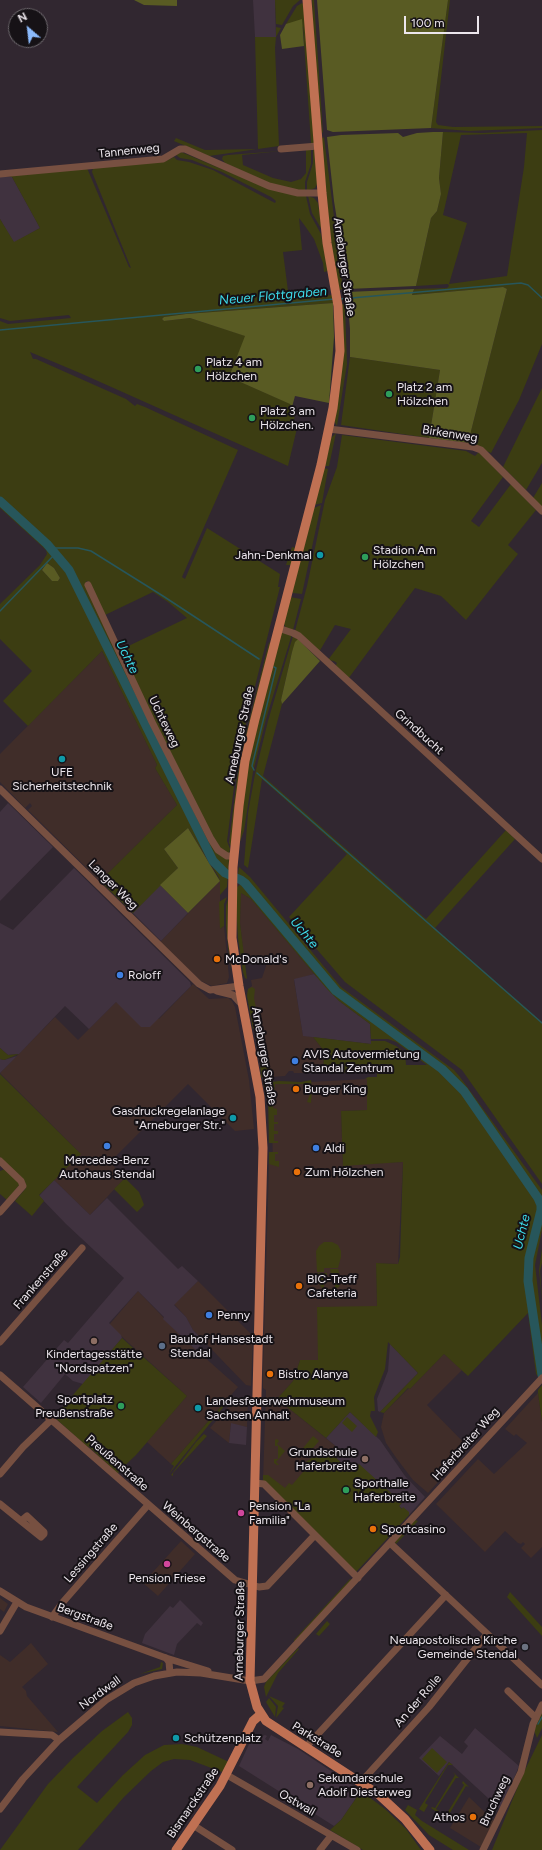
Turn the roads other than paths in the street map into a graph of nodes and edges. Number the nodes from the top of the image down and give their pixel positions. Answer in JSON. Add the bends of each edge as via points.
{"nodes":[{"id":1,"x":307,"y":0,"type":"edge"},
{"id":2,"x":318,"y":146,"type":"junction"},
{"id":3,"x":281,"y":149,"type":"dead end"},
{"id":4,"x":0,"y":174,"type":"edge"},
{"id":5,"x":322,"y":193,"type":"junction"},
{"id":6,"x":329,"y":429,"type":"junction"},
{"id":7,"x":542,"y":511,"type":"edge"},
{"id":8,"x":88,"y":585,"type":"dead end"},
{"id":9,"x":278,"y":628,"type":"junction"},
{"id":10,"x":0,"y":789,"type":"edge"},
{"id":11,"x":234,"y":856,"type":"junction"},
{"id":12,"x":542,"y":859,"type":"edge"},
{"id":13,"x":239,"y":986,"type":"junction"},
{"id":14,"x":215,"y":990,"type":"junction"},
{"id":15,"x":243,"y":1006,"type":"junction"},
{"id":16,"x":1,"y":1164,"type":"edge"},
{"id":17,"x":0,"y":1212,"type":"edge"},
{"id":18,"x":82,"y":1248,"type":"dead end"},
{"id":19,"x":0,"y":1342,"type":"edge"},
{"id":20,"x":0,"y":1375,"type":"edge"},
{"id":21,"x":542,"y":1378,"type":"edge"},
{"id":22,"x":51,"y":1420,"type":"junction"},
{"id":23,"x":0,"y":1474,"type":"edge"},
{"id":24,"x":255,"y":1483,"type":"junction"},
{"id":25,"x":0,"y":1504,"type":"edge"},
{"id":26,"x":148,"y":1505,"type":"junction"},
{"id":27,"x":21,"y":1521,"type":"dead end"},
{"id":28,"x":314,"y":1536,"type":"junction"},
{"id":29,"x":390,"y":1543,"type":"junction"},
{"id":30,"x":358,"y":1578,"type":"junction"},
{"id":31,"x":252,"y":1585,"type":"junction"},
{"id":32,"x":0,"y":1591,"type":"edge"},
{"id":33,"x":446,"y":1595,"type":"junction"},
{"id":34,"x":16,"y":1602,"type":"junction"},
{"id":35,"x":52,"y":1617,"type":"junction"},
{"id":36,"x":0,"y":1631,"type":"edge"},
{"id":37,"x":487,"y":1634,"type":"junction"},
{"id":38,"x":166,"y":1658,"type":"junction"},
{"id":39,"x":170,"y":1673,"type":"junction"},
{"id":40,"x":213,"y":1675,"type":"junction"},
{"id":41,"x":250,"y":1681,"type":"junction"},
{"id":42,"x":542,"y":1685,"type":"edge"},
{"id":43,"x":508,"y":1691,"type":"dead end"},
{"id":44,"x":542,"y":1705,"type":"edge"},
{"id":45,"x":261,"y":1714,"type":"junction"},
{"id":46,"x":536,"y":1718,"type":"junction"},
{"id":47,"x":0,"y":1732,"type":"edge"},
{"id":48,"x":59,"y":1740,"type":"junction"},
{"id":49,"x":306,"y":1747,"type":"junction"},
{"id":50,"x":229,"y":1772,"type":"junction"},
{"id":51,"x":361,"y":1782,"type":"junction"},
{"id":52,"x":0,"y":1809,"type":"edge"},
{"id":53,"x":193,"y":1825,"type":"junction"},
{"id":54,"x":331,"y":1836,"type":"junction"},
{"id":55,"x":176,"y":1850,"type":"edge"},
{"id":56,"x":232,"y":1850,"type":"edge"},
{"id":57,"x":320,"y":1850,"type":"edge"},
{"id":58,"x":357,"y":1850,"type":"edge"},
{"id":59,"x":430,"y":1850,"type":"edge"},
{"id":60,"x":483,"y":1850,"type":"edge"}],
"edges":[{"from":1,"to":2,"type":"main road","name":"Arneburger Straße"},
{"from":2,"to":3,"type":"street"},
{"from":2,"to":5,"type":"main road","name":"Arneburger Straße"},
{"from":4,"to":5,"type":"street","name":"Tannenweg","via":[[163,159],[175,151],[185,149],[269,186],[298,193]]},
{"from":5,"to":6,"type":"main road","name":"Arneburger Straße","via":[[327,243],[337,295],[340,352]]},
{"from":6,"to":7,"type":"street","name":"Birkenweg","via":[[481,450]]},
{"from":6,"to":9,"type":"main road","name":"Arneburger Straße"},
{"from":8,"to":11,"type":"street","name":"Uchteweg","via":[[148,715],[211,839],[218,850],[228,856]]},
{"from":9,"to":11,"type":"main road","name":"Arneburger Straße","via":[[245,762]]},
{"from":9,"to":12,"type":"street","name":"Grindbucht","via":[[303,640]]},
{"from":10,"to":14,"type":"street","name":"Langer Weg","via":[[199,984]]},
{"from":11,"to":13,"type":"main road","name":"Arneburger Straße","via":[[232,938]]},
{"from":13,"to":14,"type":"street"},
{"from":13,"to":15,"type":"main road","name":"Arneburger Straße"},
{"from":14,"to":15,"type":"street","name":"Langer Weg","via":[[233,996]]},
{"from":15,"to":24,"type":"main road","name":"Arneburger Straße","via":[[260,1097],[263,1148]]},
{"from":16,"to":17,"type":"street","via":[[21,1181],[23,1186]]},
{"from":18,"to":19,"type":"street","name":"Frankenstraße"},
{"from":20,"to":22,"type":"street","name":"Preußenstraße"},
{"from":21,"to":29,"type":"street","name":"Haferbreiter Weg"},
{"from":22,"to":23,"type":"street"},
{"from":22,"to":26,"type":"street","name":"Preußenstraße"},
{"from":24,"to":28,"type":"street","via":[[264,1484]]},
{"from":24,"to":31,"type":"main road","name":"Arneburger Straße"},
{"from":25,"to":27,"type":"street"},
{"from":26,"to":31,"type":"street","name":"Weinbergstraße","via":[[235,1580]]},
{"from":26,"to":35,"type":"street","name":"Lessingstraße"},
{"from":28,"to":30,"type":"street"},
{"from":28,"to":31,"type":"street","via":[[267,1586]]},
{"from":29,"to":30,"type":"street","name":"Haferbreiter Weg"},
{"from":29,"to":33,"type":"street"},
{"from":30,"to":41,"type":"street","name":"Haferbreiter Weg","via":[[267,1677]]},
{"from":31,"to":41,"type":"main road","name":"Arneburger Straße"},
{"from":32,"to":34,"type":"street","name":"Bergstraße"},
{"from":33,"to":37,"type":"street"},
{"from":33,"to":49,"type":"street"},
{"from":34,"to":35,"type":"street","name":"Bergstraße"},
{"from":34,"to":36,"type":"street"},
{"from":35,"to":38,"type":"street","name":"Bergstraße"},
{"from":37,"to":42,"type":"street"},
{"from":37,"to":51,"type":"street","name":"An der Rolle","via":[[429,1708]]},
{"from":38,"to":39,"type":"street"},
{"from":38,"to":40,"type":"street","name":"Bergstraße","via":[[208,1671]]},
{"from":39,"to":40,"type":"street","name":"Nordwall"},
{"from":39,"to":48,"type":"street","name":"Nordwall","via":[[146,1678],[119,1691]]},
{"from":40,"to":41,"type":"street","name":"Nordwall"},
{"from":41,"to":45,"type":"main road","name":"Arneburger Straße"},
{"from":43,"to":46,"type":"street"},
{"from":44,"to":46,"type":"street"},
{"from":45,"to":49,"type":"main road","name":"Parkstraße","via":[[272,1726]]},
{"from":45,"to":50,"type":"main road","via":[[253,1721]]},
{"from":46,"to":60,"type":"street","name":"Bruchweg","via":[[525,1760]]},
{"from":47,"to":48,"type":"street","via":[[52,1735]]},
{"from":48,"to":52,"type":"street","name":"Nordwall","via":[[23,1778]]},
{"from":49,"to":51,"type":"main road","name":"Parkstraße"},
{"from":50,"to":53,"type":"main road","name":"Bismarckstraße"},
{"from":50,"to":54,"type":"street","name":"Ostwall"},
{"from":51,"to":59,"type":"main road","name":"Parkstraße","via":[[397,1811]]},
{"from":53,"to":55,"type":"main road","name":"Bismarckstraße"},
{"from":53,"to":56,"type":"street"},
{"from":54,"to":57,"type":"street"},
{"from":54,"to":58,"type":"street","name":"Ostwall"}]}
